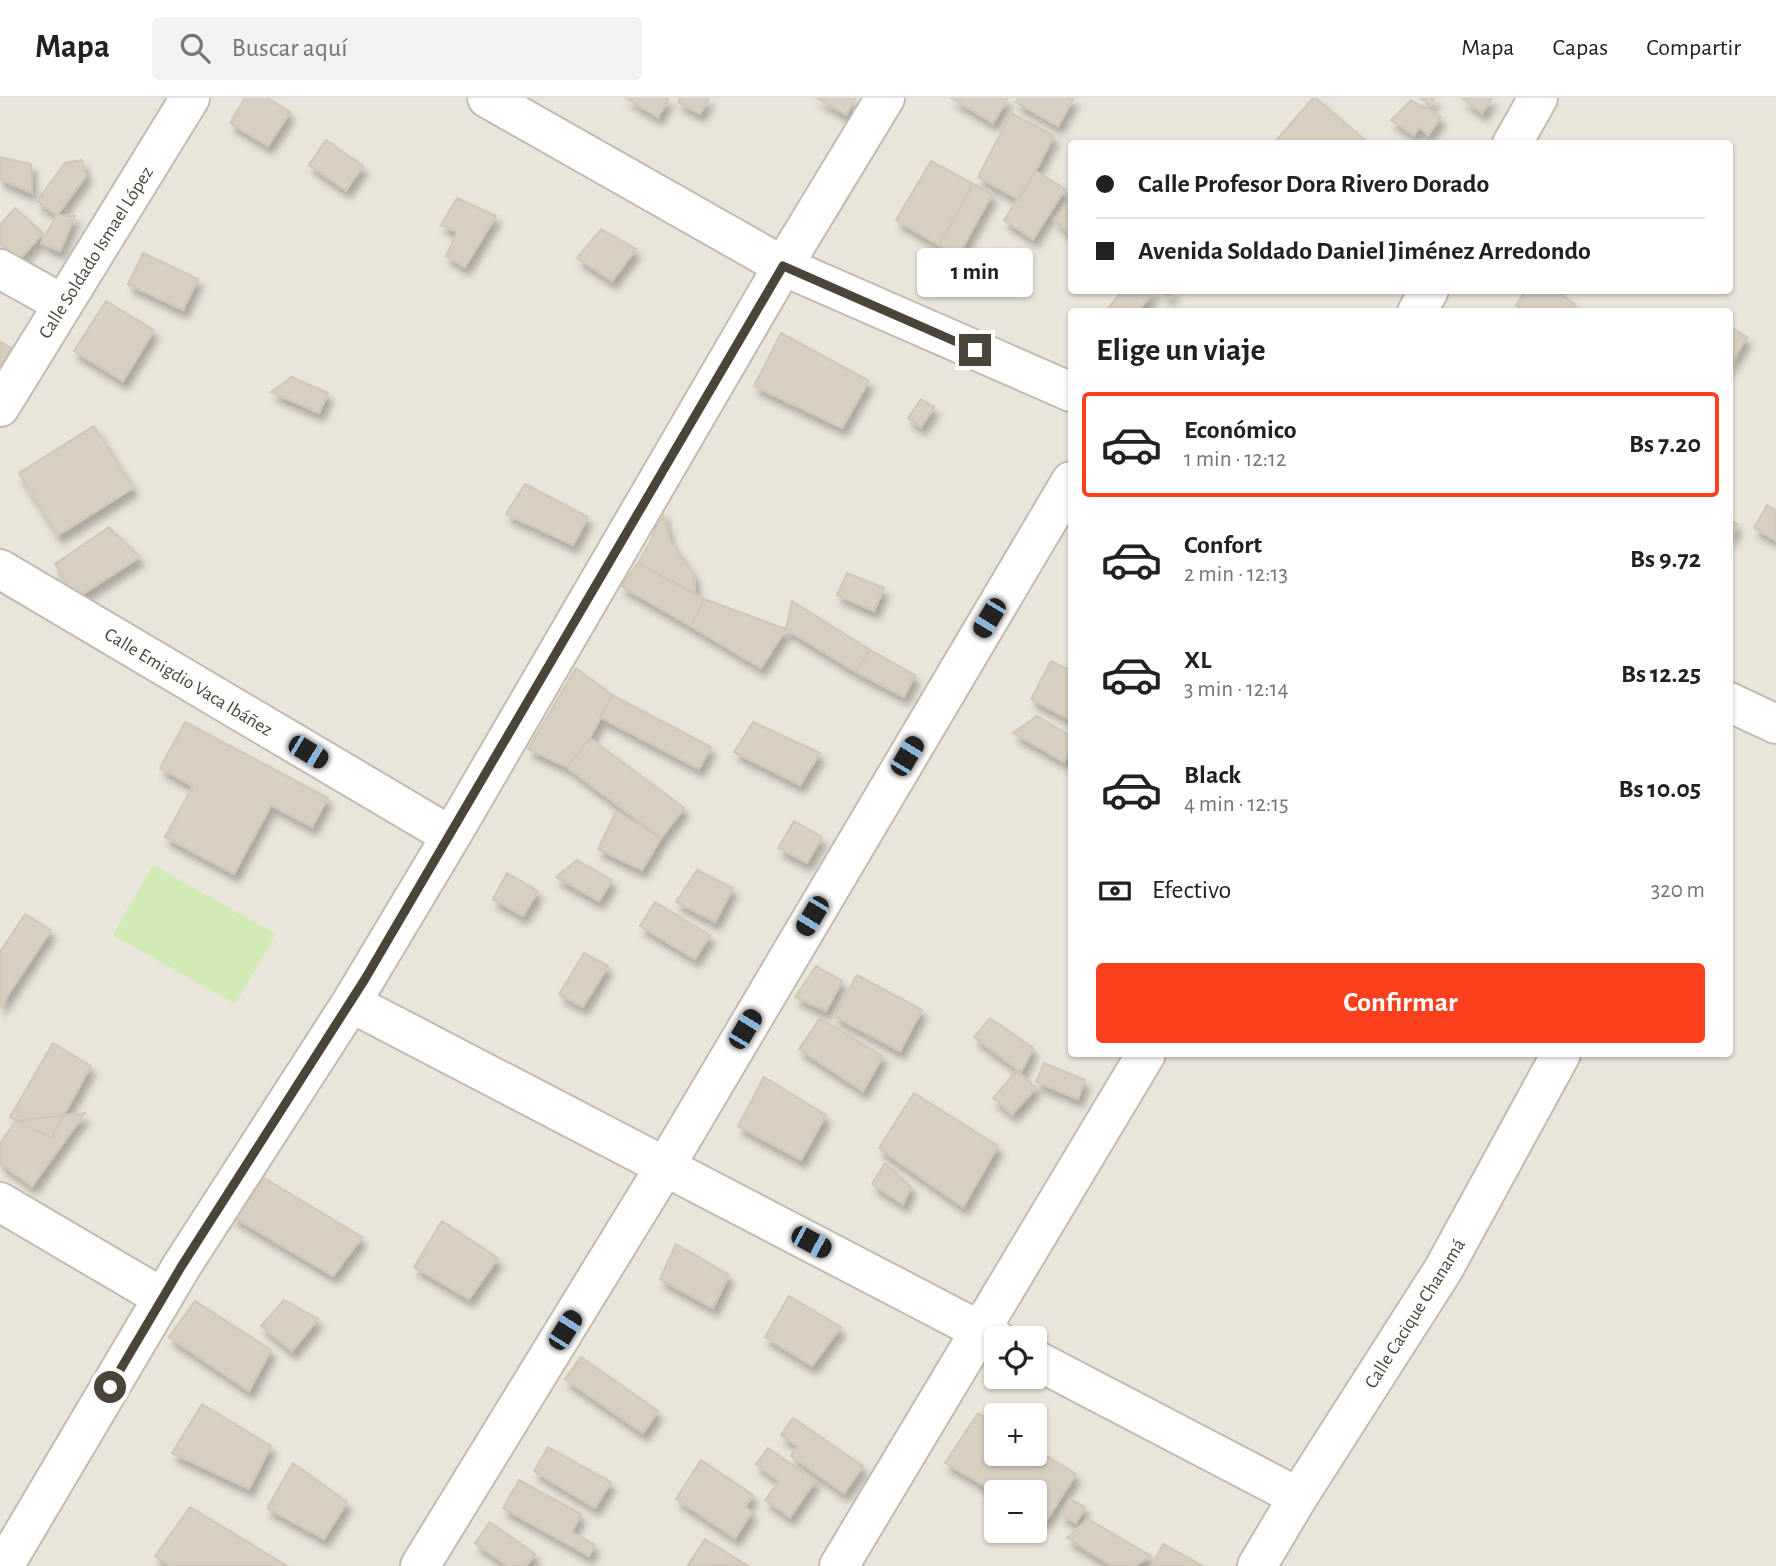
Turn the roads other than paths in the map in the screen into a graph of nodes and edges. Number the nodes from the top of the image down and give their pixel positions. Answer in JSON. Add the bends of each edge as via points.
{"nodes":[{"id":1,"x":191,"y":98,"type":"edge"},
{"id":2,"x":487,"y":98,"type":"edge"},
{"id":3,"x":885,"y":98,"type":"edge"},
{"id":4,"x":1538,"y":98,"type":"edge"},
{"id":5,"x":1514,"y":140,"type":"edge"},
{"id":6,"x":783,"y":266,"type":"junction"},
{"id":7,"x":0,"y":269,"type":"edge"},
{"id":8,"x":63,"y":304,"type":"junction"},
{"id":9,"x":1068,"y":391,"type":"edge"},
{"id":10,"x":0,"y":407,"type":"edge"},
{"id":11,"x":1068,"y":486,"type":"edge"},
{"id":12,"x":0,"y":569,"type":"edge"},
{"id":13,"x":1733,"y":704,"type":"edge"},
{"id":14,"x":1776,"y":724,"type":"edge"},
{"id":15,"x":451,"y":836,"type":"junction"},
{"id":16,"x":351,"y":1003,"type":"junction"},
{"id":17,"x":1144,"y":1057,"type":"edge"},
{"id":18,"x":1559,"y":1057,"type":"edge"},
{"id":19,"x":666,"y":1165,"type":"junction"},
{"id":20,"x":0,"y":1202,"type":"edge"},
{"id":21,"x":163,"y":1298,"type":"junction"},
{"id":22,"x":993,"y":1326,"type":"edge"},
{"id":23,"x":984,"y":1333,"type":"edge"},
{"id":24,"x":984,"y":1341,"type":"edge"},
{"id":25,"x":1047,"y":1366,"type":"edge"},
{"id":26,"x":1298,"y":1497,"type":"junction"},
{"id":27,"x":4,"y":1566,"type":"edge"},
{"id":28,"x":420,"y":1566,"type":"edge"},
{"id":29,"x":839,"y":1566,"type":"edge"},
{"id":30,"x":1257,"y":1566,"type":"edge"}],
"edges":[{"from":1,"to":8,"type":"street","name":"Calle Soldado Ismael López"},
{"from":2,"to":6,"type":"street"},
{"from":3,"to":6,"type":"street"},
{"from":4,"to":5,"type":"street"},
{"from":6,"to":9,"type":"street"},
{"from":6,"to":15,"type":"street"},
{"from":7,"to":8,"type":"street"},
{"from":8,"to":10,"type":"street","name":"Calle Soldado Ismael López"},
{"from":11,"to":19,"type":"street"},
{"from":12,"to":15,"type":"street","name":"Calle Emigdio Vaca Ibáñez"},
{"from":13,"to":14,"type":"street"},
{"from":15,"to":16,"type":"street"},
{"from":16,"to":19,"type":"street"},
{"from":16,"to":21,"type":"street"},
{"from":17,"to":22,"type":"street"},
{"from":18,"to":26,"type":"street","name":"Calle Cacique Chanamá","via":[[1443,1270]]},
{"from":19,"to":23,"type":"street"},
{"from":19,"to":28,"type":"street"},
{"from":20,"to":21,"type":"street"},
{"from":21,"to":27,"type":"street"},
{"from":24,"to":29,"type":"street"},
{"from":25,"to":26,"type":"street"},
{"from":26,"to":30,"type":"street","name":"Calle Cacique Chanamá"}]}
